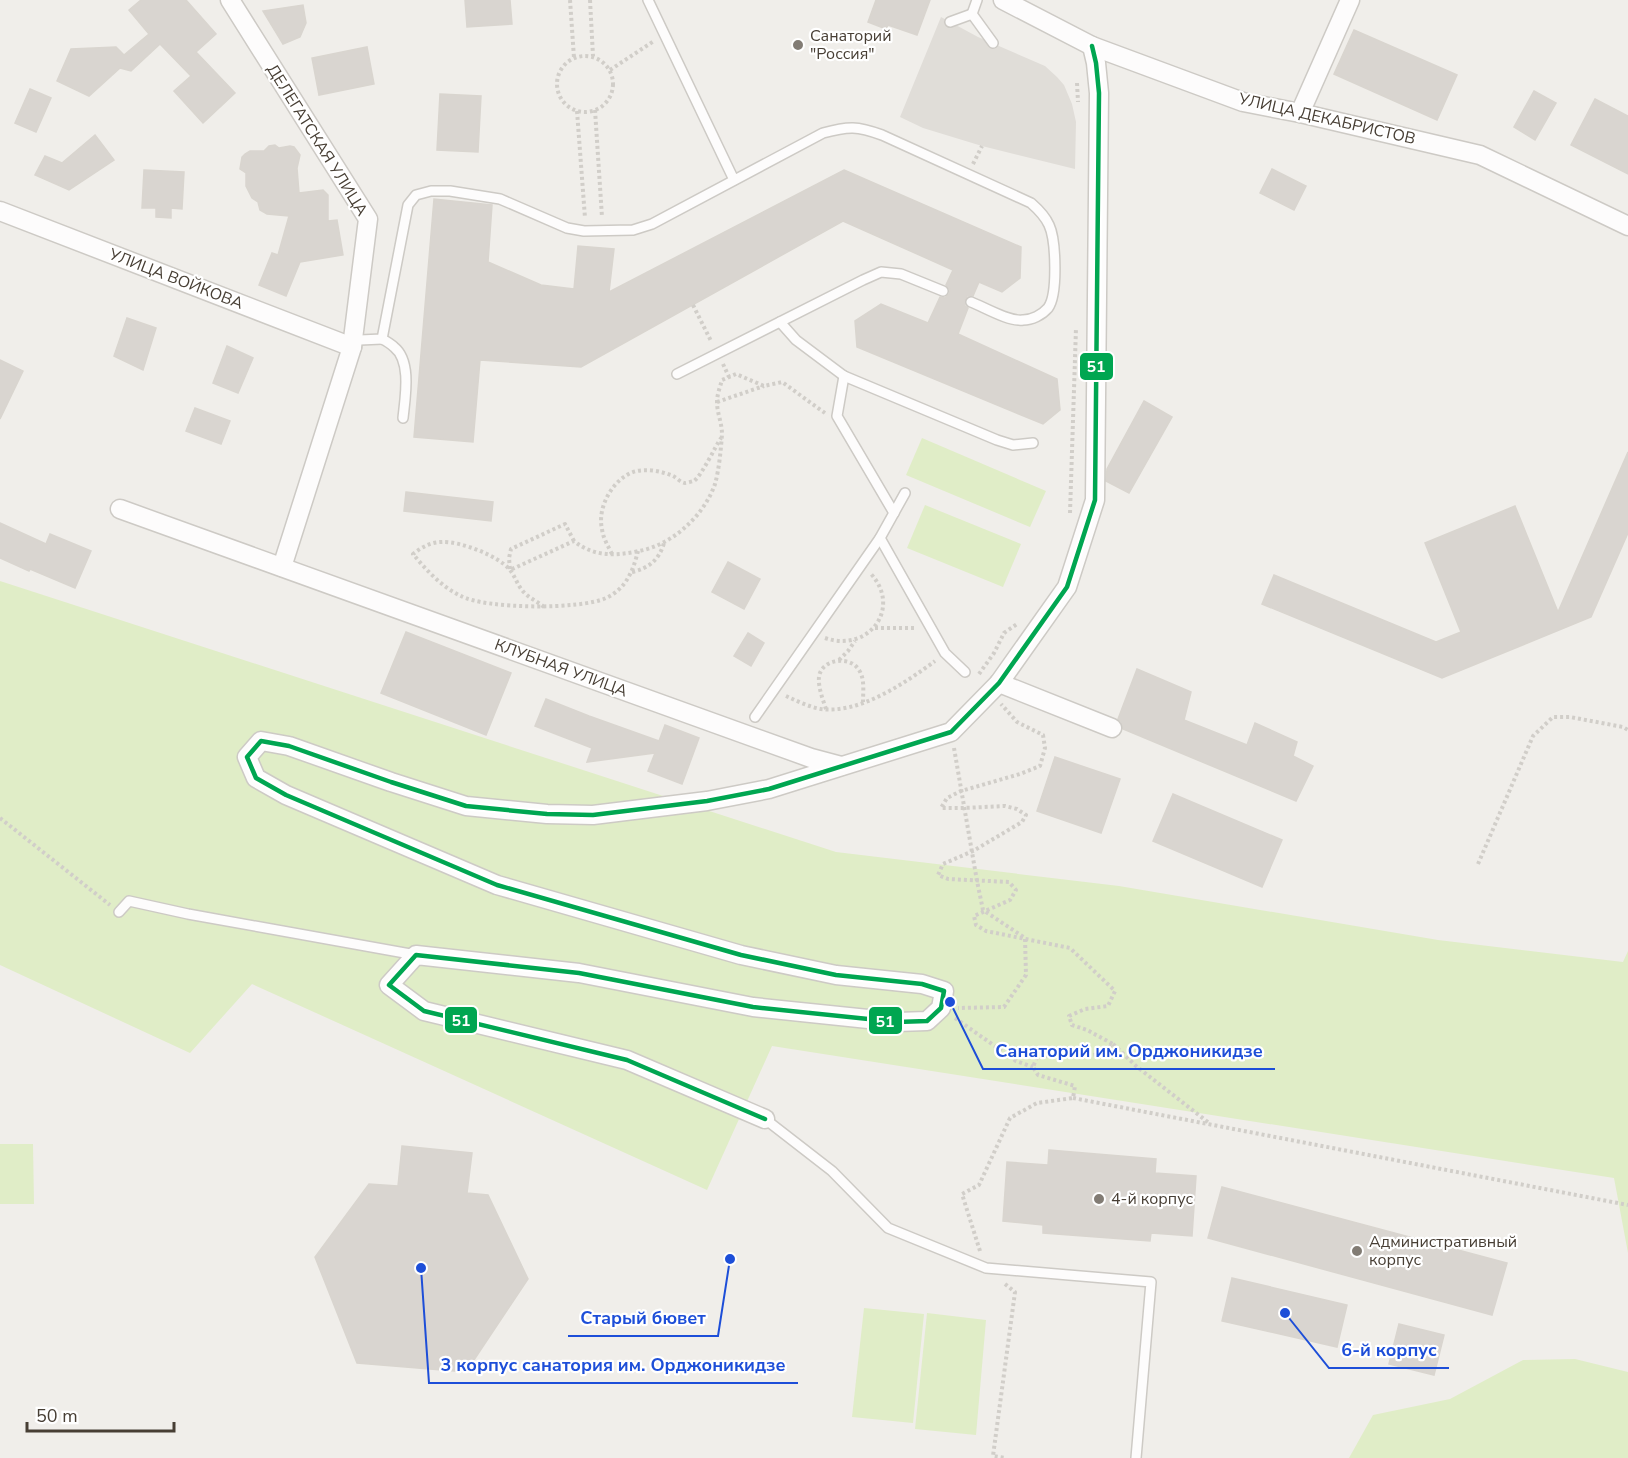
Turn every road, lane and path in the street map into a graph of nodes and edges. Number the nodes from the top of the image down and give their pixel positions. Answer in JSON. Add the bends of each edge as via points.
{"nodes":[{"id":1,"x":230,"y":0,"type":"edge"},
{"id":2,"x":570,"y":0,"type":"edge"},
{"id":3,"x":590,"y":0,"type":"edge"},
{"id":4,"x":648,"y":0,"type":"edge"},
{"id":5,"x":977,"y":0,"type":"edge"},
{"id":6,"x":1003,"y":0,"type":"edge"},
{"id":7,"x":1350,"y":0,"type":"edge"},
{"id":8,"x":972,"y":14,"type":"junction"},
{"id":9,"x":950,"y":22,"type":"dead end"},
{"id":10,"x":664,"y":34,"type":"junction"},
{"id":11,"x":993,"y":43,"type":"dead end"},
{"id":12,"x":1092,"y":46,"type":"junction"},
{"id":13,"x":593,"y":56,"type":"junction"},
{"id":14,"x":574,"y":58,"type":"junction"},
{"id":15,"x":610,"y":70,"type":"junction"},
{"id":16,"x":1077,"y":76,"type":"dead end"},
{"id":17,"x":1079,"y":109,"type":"dead end"},
{"id":18,"x":595,"y":110,"type":"junction"},
{"id":19,"x":577,"y":111,"type":"junction"},
{"id":20,"x":1300,"y":113,"type":"junction"},
{"id":21,"x":734,"y":180,"type":"junction"},
{"id":22,"x":0,"y":211,"type":"edge"},
{"id":23,"x":1628,"y":226,"type":"edge"},
{"id":24,"x":943,"y":291,"type":"dead end"},
{"id":25,"x":971,"y":302,"type":"dead end"},
{"id":26,"x":1076,"y":318,"type":"dead end"},
{"id":27,"x":780,"y":322,"type":"junction"},
{"id":28,"x":382,"y":339,"type":"junction"},
{"id":29,"x":356,"y":343,"type":"junction"},
{"id":30,"x":677,"y":374,"type":"dead end"},
{"id":31,"x":844,"y":376,"type":"junction"},
{"id":32,"x":764,"y":386,"type":"junction"},
{"id":33,"x":717,"y":402,"type":"junction"},
{"id":34,"x":837,"y":416,"type":"junction"},
{"id":35,"x":403,"y":418,"type":"dead end"},
{"id":36,"x":722,"y":437,"type":"junction"},
{"id":37,"x":1033,"y":443,"type":"dead end"},
{"id":38,"x":905,"y":493,"type":"dead end"},
{"id":39,"x":120,"y":509,"type":"dead end"},
{"id":40,"x":894,"y":513,"type":"junction"},
{"id":41,"x":1070,"y":519,"type":"dead end"},
{"id":42,"x":880,"y":538,"type":"junction"},
{"id":43,"x":574,"y":541,"type":"junction"},
{"id":44,"x":664,"y":542,"type":"junction"},
{"id":45,"x":638,"y":551,"type":"junction"},
{"id":46,"x":612,"y":554,"type":"junction"},
{"id":47,"x":862,"y":565,"type":"junction"},
{"id":48,"x":282,"y":567,"type":"junction"},
{"id":49,"x":510,"y":570,"type":"junction"},
{"id":50,"x":632,"y":572,"type":"junction"},
{"id":51,"x":544,"y":607,"type":"junction"},
{"id":52,"x":1024,"y":619,"type":"dead end"},
{"id":53,"x":874,"y":628,"type":"junction"},
{"id":54,"x":931,"y":628,"type":"junction"},
{"id":55,"x":813,"y":633,"type":"junction"},
{"id":56,"x":856,"y":640,"type":"junction"},
{"id":57,"x":945,"y":653,"type":"junction"},
{"id":58,"x":838,"y":661,"type":"junction"},
{"id":59,"x":964,"y":672,"type":"dead end"},
{"id":60,"x":995,"y":688,"type":"junction"},
{"id":61,"x":774,"y":689,"type":"junction"},
{"id":62,"x":863,"y":702,"type":"junction"},
{"id":63,"x":825,"y":709,"type":"junction"},
{"id":64,"x":755,"y":717,"type":"dead end"},
{"id":65,"x":1112,"y":728,"type":"dead end"},
{"id":66,"x":1628,"y":730,"type":"edge"},
{"id":67,"x":951,"y":732,"type":"junction"},
{"id":68,"x":842,"y":766,"type":"junction"},
{"id":69,"x":961,"y":791,"type":"junction"},
{"id":70,"x":964,"y":808,"type":"junction"},
{"id":71,"x":0,"y":818,"type":"edge"},
{"id":72,"x":973,"y":851,"type":"junction"},
{"id":73,"x":1478,"y":864,"type":"dead end"},
{"id":74,"x":976,"y":881,"type":"junction"},
{"id":75,"x":983,"y":910,"type":"junction"},
{"id":76,"x":120,"y":912,"type":"joint"},
{"id":77,"x":1024,"y":938,"type":"junction"},
{"id":78,"x":416,"y":955,"type":"junction"},
{"id":79,"x":941,"y":1008,"type":"junction"},
{"id":80,"x":1113,"y":1044,"type":"junction"},
{"id":81,"x":1033,"y":1067,"type":"junction"},
{"id":82,"x":1073,"y":1098,"type":"junction"},
{"id":83,"x":765,"y":1119,"type":"joint"},
{"id":84,"x":1210,"y":1124,"type":"junction"},
{"id":85,"x":1628,"y":1205,"type":"edge"},
{"id":86,"x":986,"y":1268,"type":"junction"},
{"id":87,"x":1006,"y":1458,"type":"edge"},
{"id":88,"x":1136,"y":1458,"type":"edge"}],
"edges":[{"from":1,"to":29,"type":"street","name":"ДЕЛЕГАТСКАЯ УЛИЦА","via":[[368,219]]},
{"from":2,"to":14,"type":"path"},
{"from":3,"to":13,"type":"path"},
{"from":4,"to":10,"type":"lane"},
{"from":5,"to":8,"type":"lane"},
{"from":6,"to":12,"type":"street","name":"УЛИЦА ДЕКАБРИСТОВ"},
{"from":7,"to":20,"type":"street"},
{"from":8,"to":9,"type":"lane"},
{"from":8,"to":11,"type":"lane"},
{"from":10,"to":15,"type":"path"},
{"from":10,"to":21,"type":"lane"},
{"from":12,"to":20,"type":"street","name":"УЛИЦА ДЕКАБРИСТОВ","via":[[1243,102]]},
{"from":12,"to":60,"type":"street","via":[[1099,93],[1095,500],[1067,587]]},
{"from":13,"to":14,"type":"path"},
{"from":13,"to":15,"type":"path"},
{"from":14,"to":19,"type":"path","via":[[559,72],[557,82],[562,100]]},
{"from":15,"to":18,"type":"path","via":[[613,90],[603,106]]},
{"from":16,"to":17,"type":"path"},
{"from":18,"to":19,"type":"path"},
{"from":18,"to":19,"type":"path","via":[[603,217],[585,218]]},
{"from":20,"to":23,"type":"street","name":"УЛИЦА ДЕКАБРИСТОВ","via":[[1480,154]]},
{"from":21,"to":25,"type":"lane","via":[[823,133],[863,128],[1031,203],[1050,226],[1054,243],[1054,295],[1048,308],[1036,318],[1022,321]]},
{"from":21,"to":28,"type":"lane","via":[[652,224],[633,230],[567,228],[500,199],[473,194],[450,191],[416,195],[408,205]]},
{"from":22,"to":29,"type":"street","name":"УЛИЦА ВОЙКОВА"},
{"from":24,"to":27,"type":"lane","via":[[901,274],[881,272]]},
{"from":26,"to":41,"type":"path"},
{"from":27,"to":30,"type":"lane"},
{"from":27,"to":31,"type":"lane","via":[[796,340]]},
{"from":28,"to":29,"type":"lane"},
{"from":28,"to":35,"type":"lane","via":[[396,348],[404,364]]},
{"from":29,"to":48,"type":"street","name":"ДЕЛЕГАТСКАЯ УЛИЦА"},
{"from":31,"to":34,"type":"lane"},
{"from":31,"to":37,"type":"lane","via":[[997,440]]},
{"from":32,"to":33,"type":"path"},
{"from":32,"to":33,"type":"path","via":[[736,374],[722,380]]},
{"from":32,"to":34,"type":"path","via":[[782,382],[826,414]]},
{"from":33,"to":36,"type":"path"},
{"from":34,"to":40,"type":"lane"},
{"from":36,"to":44,"type":"path","via":[[715,484],[705,503],[681,531]]},
{"from":36,"to":46,"type":"path","via":[[693,482],[684,483],[663,472],[648,470],[634,472],[614,488],[601,514],[602,529]]},
{"from":38,"to":40,"type":"lane"},
{"from":39,"to":48,"type":"street","name":"КЛУБНАЯ УЛИЦА"},
{"from":40,"to":42,"type":"lane"},
{"from":42,"to":47,"type":"lane"},
{"from":42,"to":54,"type":"lane"},
{"from":43,"to":46,"type":"path","via":[[584,549]]},
{"from":43,"to":49,"type":"path"},
{"from":43,"to":49,"type":"path","via":[[565,524],[511,549]]},
{"from":44,"to":45,"type":"path"},
{"from":44,"to":50,"type":"path","via":[[655,561]]},
{"from":45,"to":46,"type":"path"},
{"from":45,"to":50,"type":"path"},
{"from":47,"to":53,"type":"path","via":[[880,587],[881,616]]},
{"from":47,"to":55,"type":"lane"},
{"from":48,"to":68,"type":"street","name":"КЛУБНАЯ УЛИЦА"},
{"from":49,"to":51,"type":"path","via":[[523,592]]},
{"from":49,"to":51,"type":"path","via":[[480,551],[460,544],[426,545],[413,554],[427,571],[462,597]]},
{"from":50,"to":51,"type":"path","via":[[619,589],[605,598]]},
{"from":52,"to":60,"type":"path","via":[[1004,633],[976,679]]},
{"from":53,"to":54,"type":"path"},
{"from":53,"to":56,"type":"path"},
{"from":54,"to":57,"type":"lane"},
{"from":55,"to":56,"type":"path","via":[[833,641]]},
{"from":55,"to":61,"type":"lane"},
{"from":56,"to":58,"type":"path"},
{"from":57,"to":59,"type":"lane"},
{"from":57,"to":62,"type":"path","via":[[911,679]]},
{"from":58,"to":62,"type":"path","via":[[859,669]]},
{"from":58,"to":63,"type":"path","via":[[823,667],[819,676]]},
{"from":60,"to":65,"type":"street"},
{"from":60,"to":67,"type":"street"},
{"from":60,"to":69,"type":"path","via":[[1017,722],[1043,735],[1045,748],[1040,766]]},
{"from":61,"to":63,"type":"path","via":[[804,704]]},
{"from":61,"to":64,"type":"lane"},
{"from":62,"to":63,"type":"path"},
{"from":66,"to":73,"type":"path","via":[[1553,717],[1533,736]]},
{"from":67,"to":68,"type":"street"},
{"from":67,"to":69,"type":"path"},
{"from":68,"to":79,"type":"street","via":[[770,789],[593,815],[466,806],[289,746],[261,741],[247,757],[256,778],[286,795],[497,885],[741,955],[836,975],[922,984],[944,992]]},
{"from":69,"to":70,"type":"path"},
{"from":69,"to":70,"type":"path","via":[[946,798],[941,808]]},
{"from":70,"to":72,"type":"path"},
{"from":70,"to":72,"type":"path","via":[[1005,806],[1026,815],[1022,822]]},
{"from":71,"to":76,"type":"path"},
{"from":72,"to":74,"type":"path"},
{"from":72,"to":74,"type":"path","via":[[942,864],[938,875]]},
{"from":74,"to":75,"type":"path"},
{"from":74,"to":75,"type":"path","via":[[1009,882],[1016,890],[1010,900]]},
{"from":75,"to":77,"type":"path"},
{"from":75,"to":77,"type":"path","via":[[974,916],[976,926]]},
{"from":76,"to":78,"type":"lane","via":[[129,901]]},
{"from":77,"to":79,"type":"path","via":[[1026,975],[1004,1008]]},
{"from":77,"to":80,"type":"path","via":[[1070,948],[1115,991],[1108,1006],[1069,1016],[1072,1025]]},
{"from":78,"to":79,"type":"street","via":[[579,973],[753,1006],[897,1022],[927,1021]]},
{"from":78,"to":83,"type":"street","via":[[389,985],[424,1011],[627,1060]]},
{"from":79,"to":81,"type":"path","via":[[1016,1061]]},
{"from":80,"to":81,"type":"path","via":[[1093,1055],[1076,1052],[1037,1057]]},
{"from":80,"to":84,"type":"path"},
{"from":81,"to":82,"type":"path","via":[[1038,1076],[1075,1086]]},
{"from":82,"to":84,"type":"path"},
{"from":82,"to":86,"type":"path","via":[[1037,1103],[1010,1118],[979,1185],[962,1194]]},
{"from":83,"to":86,"type":"lane","via":[[832,1171],[888,1228]]},
{"from":84,"to":85,"type":"path"},
{"from":86,"to":87,"type":"path","via":[[1015,1292],[993,1456]]},
{"from":86,"to":88,"type":"lane","via":[[1152,1282]]}]}
